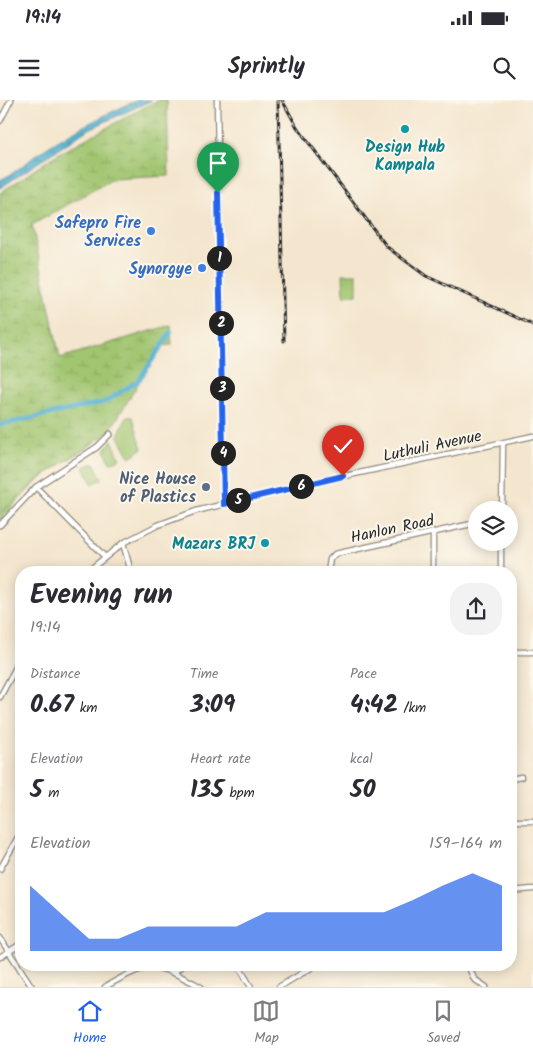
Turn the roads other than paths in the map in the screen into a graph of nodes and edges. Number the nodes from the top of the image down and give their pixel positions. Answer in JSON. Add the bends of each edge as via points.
{"nodes":[{"id":1,"x":11,"y":100,"type":"edge"},
{"id":2,"x":217,"y":100,"type":"edge"},
{"id":3,"x":0,"y":121,"type":"edge"},
{"id":4,"x":110,"y":434,"type":"dead end"},
{"id":5,"x":533,"y":436,"type":"edge"},
{"id":6,"x":502,"y":443,"type":"junction"},
{"id":7,"x":36,"y":487,"type":"junction"},
{"id":8,"x":502,"y":501,"type":"edge"},
{"id":9,"x":224,"y":504,"type":"junction"},
{"id":10,"x":0,"y":525,"type":"edge"},
{"id":11,"x":468,"y":525,"type":"edge"},
{"id":12,"x":433,"y":532,"type":"junction"},
{"id":13,"x":123,"y":543,"type":"junction"},
{"id":14,"x":501,"y":551,"type":"edge"},
{"id":15,"x":104,"y":556,"type":"junction"},
{"id":16,"x":93,"y":566,"type":"edge"},
{"id":17,"x":129,"y":566,"type":"edge"},
{"id":18,"x":329,"y":566,"type":"edge"},
{"id":19,"x":433,"y":566,"type":"edge"},
{"id":20,"x":501,"y":566,"type":"edge"},
{"id":21,"x":517,"y":652,"type":"edge"},
{"id":22,"x":533,"y":652,"type":"edge"},
{"id":23,"x":15,"y":669,"type":"edge"},
{"id":24,"x":0,"y":697,"type":"edge"},
{"id":25,"x":521,"y":777,"type":"dead end"},
{"id":26,"x":517,"y":778,"type":"edge"},
{"id":27,"x":517,"y":821,"type":"edge"},
{"id":28,"x":533,"y":821,"type":"edge"},
{"id":29,"x":15,"y":843,"type":"edge"},
{"id":30,"x":0,"y":869,"type":"edge"},
{"id":31,"x":533,"y":889,"type":"edge"},
{"id":32,"x":517,"y":890,"type":"edge"},
{"id":33,"x":0,"y":938,"type":"edge"},
{"id":34,"x":15,"y":948,"type":"edge"},
{"id":35,"x":9,"y":952,"type":"junction"},
{"id":36,"x":0,"y":957,"type":"edge"},
{"id":37,"x":15,"y":961,"type":"edge"},
{"id":38,"x":21,"y":971,"type":"edge"},
{"id":39,"x":136,"y":971,"type":"edge"},
{"id":40,"x":166,"y":971,"type":"edge"},
{"id":41,"x":176,"y":971,"type":"edge"},
{"id":42,"x":242,"y":971,"type":"edge"},
{"id":43,"x":471,"y":971,"type":"edge"},
{"id":44,"x":305,"y":972,"type":"edge"},
{"id":45,"x":173,"y":973,"type":"junction"},
{"id":46,"x":32,"y":987,"type":"edge"},
{"id":47,"x":105,"y":987,"type":"edge"},
{"id":48,"x":201,"y":987,"type":"edge"},
{"id":49,"x":251,"y":987,"type":"edge"},
{"id":50,"x":279,"y":987,"type":"edge"},
{"id":51,"x":486,"y":987,"type":"edge"}],
"edges":[{"from":1,"to":3,"type":"street"},
{"from":2,"to":9,"type":"street"},
{"from":4,"to":7,"type":"street"},
{"from":5,"to":6,"type":"street","name":"Luthuli Avenue"},
{"from":6,"to":8,"type":"street"},
{"from":6,"to":9,"type":"street","name":"Luthuli Avenue"},
{"from":7,"to":10,"type":"street"},
{"from":7,"to":15,"type":"street"},
{"from":9,"to":13,"type":"street","name":"Luthuli Avenue","via":[[158,525]]},
{"from":11,"to":12,"type":"street","name":"Hanlon Road"},
{"from":12,"to":18,"type":"street","name":"Hanlon Road","via":[[335,554],[330,558]]},
{"from":12,"to":19,"type":"street"},
{"from":13,"to":15,"type":"street","name":"Luthuli Avenue"},
{"from":13,"to":17,"type":"street"},
{"from":14,"to":20,"type":"street"},
{"from":15,"to":16,"type":"street","name":"Luthuli Avenue"},
{"from":21,"to":22,"type":"street"},
{"from":23,"to":24,"type":"street"},
{"from":25,"to":26,"type":"street"},
{"from":27,"to":28,"type":"street"},
{"from":29,"to":30,"type":"street"},
{"from":31,"to":32,"type":"street"},
{"from":33,"to":35,"type":"street"},
{"from":34,"to":35,"type":"street"},
{"from":35,"to":36,"type":"street"},
{"from":35,"to":37,"type":"street"},
{"from":38,"to":46,"type":"street"},
{"from":39,"to":47,"type":"street"},
{"from":40,"to":45,"type":"street"},
{"from":41,"to":45,"type":"street"},
{"from":42,"to":49,"type":"street"},
{"from":43,"to":51,"type":"street","via":[[477,983]]},
{"from":44,"to":50,"type":"street"},
{"from":45,"to":48,"type":"street"}]}
